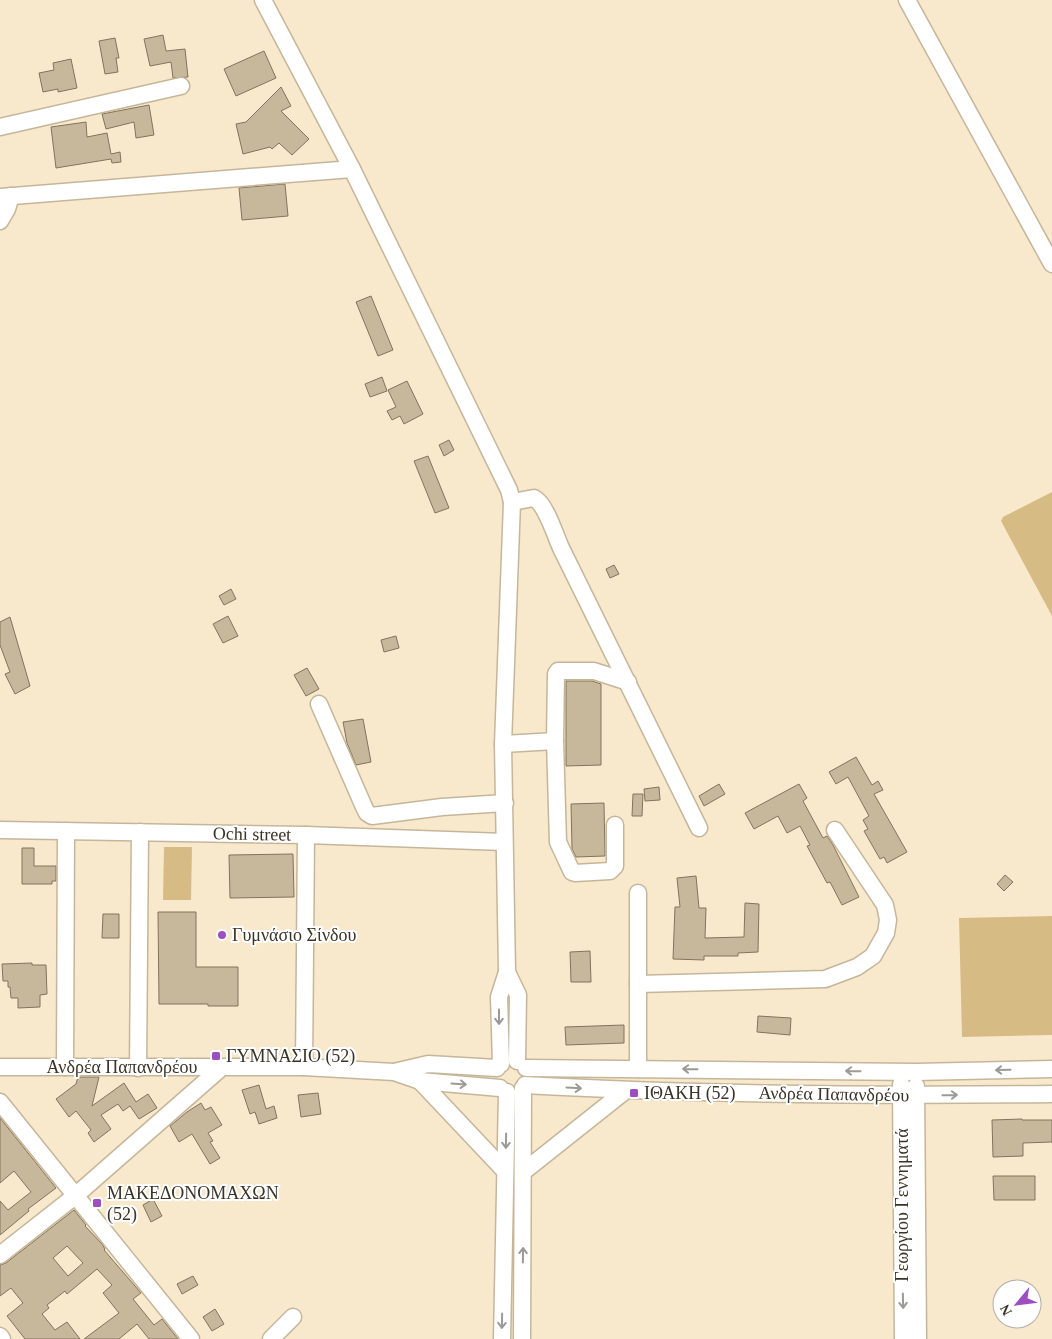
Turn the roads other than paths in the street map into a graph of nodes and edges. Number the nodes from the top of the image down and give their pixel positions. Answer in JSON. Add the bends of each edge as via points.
{"nodes":[{"id":1,"x":263,"y":0,"type":"edge"},
{"id":2,"x":907,"y":0,"type":"edge"},
{"id":3,"x":181,"y":86,"type":"dead end"},
{"id":4,"x":0,"y":127,"type":"edge"},
{"id":5,"x":352,"y":169,"type":"junction"},
{"id":6,"x":6,"y":196,"type":"edge"},
{"id":7,"x":0,"y":221,"type":"edge"},
{"id":8,"x":1052,"y":264,"type":"edge"},
{"id":9,"x":512,"y":502,"type":"junction"},
{"id":10,"x":628,"y":682,"type":"junction"},
{"id":11,"x":319,"y":704,"type":"dead end"},
{"id":12,"x":555,"y":741,"type":"junction"},
{"id":13,"x":504,"y":744,"type":"junction"},
{"id":14,"x":504,"y":803,"type":"junction"},
{"id":15,"x":615,"y":825,"type":"dead end"},
{"id":16,"x":699,"y":828,"type":"dead end"},
{"id":17,"x":0,"y":830,"type":"edge"},
{"id":18,"x":834,"y":830,"type":"dead end"},
{"id":19,"x":66,"y":831,"type":"junction"},
{"id":20,"x":140,"y":832,"type":"junction"},
{"id":21,"x":306,"y":835,"type":"junction"},
{"id":22,"x":504,"y":842,"type":"junction"},
{"id":23,"x":638,"y":893,"type":"dead end"},
{"id":24,"x":638,"y":984,"type":"junction"},
{"id":25,"x":510,"y":1065,"type":"junction"},
{"id":26,"x":0,"y":1067,"type":"edge"},
{"id":27,"x":65,"y":1067,"type":"junction"},
{"id":28,"x":138,"y":1068,"type":"junction"},
{"id":29,"x":221,"y":1068,"type":"junction"},
{"id":30,"x":304,"y":1068,"type":"junction"},
{"id":31,"x":638,"y":1069,"type":"junction"},
{"id":32,"x":1052,"y":1069,"type":"edge"},
{"id":33,"x":394,"y":1072,"type":"junction"},
{"id":34,"x":909,"y":1072,"type":"junction"},
{"id":35,"x":420,"y":1081,"type":"junction"},
{"id":36,"x":514,"y":1088,"type":"junction"},
{"id":37,"x":625,"y":1091,"type":"junction"},
{"id":38,"x":1052,"y":1094,"type":"edge"},
{"id":39,"x":909,"y":1095,"type":"junction"},
{"id":40,"x":0,"y":1102,"type":"edge"},
{"id":41,"x":505,"y":1171,"type":"junction"},
{"id":42,"x":523,"y":1172,"type":"junction"},
{"id":43,"x":76,"y":1196,"type":"junction"},
{"id":44,"x":0,"y":1256,"type":"edge"},
{"id":45,"x":503,"y":1288,"type":"junction"},
{"id":46,"x":522,"y":1288,"type":"junction"},
{"id":47,"x":293,"y":1317,"type":"dead end"},
{"id":48,"x":191,"y":1339,"type":"edge"},
{"id":49,"x":272,"y":1339,"type":"edge"},
{"id":50,"x":502,"y":1339,"type":"edge"},
{"id":51,"x":522,"y":1339,"type":"edge"},
{"id":52,"x":903,"y":1339,"type":"edge"},
{"id":53,"x":918,"y":1339,"type":"edge"}],
"edges":[{"from":1,"to":5,"type":"street"},
{"from":2,"to":8,"type":"street"},
{"from":3,"to":4,"type":"street"},
{"from":5,"to":6,"type":"street"},
{"from":5,"to":9,"type":"street"},
{"from":6,"to":7,"type":"street","via":[[7,209]]},
{"from":9,"to":10,"type":"street","via":[[539,500]]},
{"from":9,"to":13,"type":"street"},
{"from":10,"to":12,"type":"street","via":[[594,671],[558,671]]},
{"from":10,"to":16,"type":"street"},
{"from":11,"to":14,"type":"street","via":[[364,807],[372,816]]},
{"from":12,"to":13,"type":"street"},
{"from":12,"to":15,"type":"street","via":[[558,842],[572,872],[613,870]]},
{"from":13,"to":14,"type":"street"},
{"from":14,"to":22,"type":"street"},
{"from":17,"to":19,"type":"street","name":"Ochi street"},
{"from":18,"to":24,"type":"street","via":[[885,905],[886,932],[873,956],[857,967],[825,978]]},
{"from":19,"to":20,"type":"street","name":"Ochi street"},
{"from":19,"to":27,"type":"street"},
{"from":20,"to":21,"type":"street","name":"Ochi street"},
{"from":20,"to":28,"type":"street"},
{"from":21,"to":22,"type":"street","name":"Ochi street"},
{"from":21,"to":30,"type":"street"},
{"from":22,"to":25,"type":"street","via":[[507,972],[499,997]]},
{"from":23,"to":24,"type":"street"},
{"from":24,"to":31,"type":"street"},
{"from":25,"to":31,"type":"street","name":"Ανδρέα Παπανδρέου"},
{"from":25,"to":33,"type":"street","name":"Ανδρέα Παπανδρέου","via":[[428,1064]]},
{"from":25,"to":36,"type":"street","via":[[528,1074]]},
{"from":25,"to":36,"type":"street","via":[[495,1078]]},
{"from":26,"to":27,"type":"street","name":"Ανδρέα Παπανδρέου"},
{"from":27,"to":28,"type":"street","name":"Ανδρέα Παπανδρέου"},
{"from":28,"to":29,"type":"street","name":"Ανδρέα Παπανδρέου"},
{"from":29,"to":30,"type":"street","name":"Ανδρέα Παπανδρέου"},
{"from":29,"to":43,"type":"street"},
{"from":30,"to":33,"type":"street","name":"Ανδρέα Παπανδρέου"},
{"from":34,"to":31,"type":"street","name":"Ανδρέα Παπανδρέου","one_way":true},
{"from":32,"to":34,"type":"street","name":"Ανδρέα Παπανδρέου","one_way":true},
{"from":33,"to":35,"type":"street","name":"Ανδρέα Παπανδρέου"},
{"from":34,"to":39,"type":"street","name":"Γεωργίου Γεννηματά"},
{"from":35,"to":36,"type":"street","name":"Ανδρέα Παπανδρέου","one_way":true},
{"from":35,"to":41,"type":"street"},
{"from":36,"to":37,"type":"street","name":"Ανδρέα Παπανδρέου","one_way":true},
{"from":36,"to":41,"type":"street","one_way":true},
{"from":36,"to":42,"type":"street"},
{"from":37,"to":39,"type":"street","name":"Ανδρέα Παπανδρέου"},
{"from":37,"to":42,"type":"street"},
{"from":39,"to":38,"type":"street","name":"Ανδρέα Παπανδρέου","one_way":true},
{"from":39,"to":52,"type":"street","name":"Γεωργίου Γεννηματά","one_way":true},
{"from":39,"to":53,"type":"street","name":"Γεωργίου Γεννηματά"},
{"from":40,"to":43,"type":"street"},
{"from":41,"to":45,"type":"street"},
{"from":46,"to":42,"type":"street","one_way":true},
{"from":43,"to":44,"type":"street"},
{"from":43,"to":48,"type":"street"},
{"from":45,"to":46,"type":"street"},
{"from":45,"to":50,"type":"street","one_way":true},
{"from":46,"to":51,"type":"street"},
{"from":47,"to":49,"type":"street"}]}
